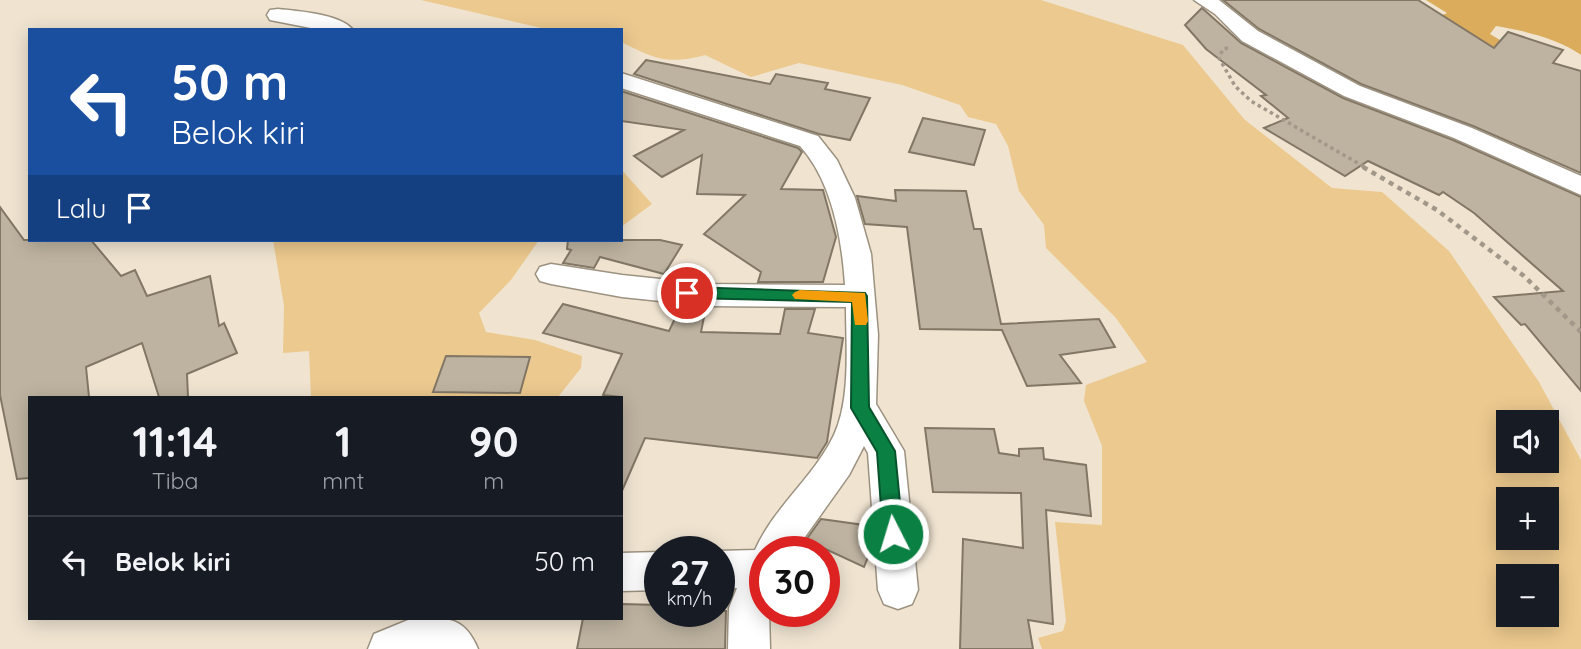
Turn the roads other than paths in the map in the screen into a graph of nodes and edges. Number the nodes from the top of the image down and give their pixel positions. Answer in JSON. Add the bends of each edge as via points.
{"nodes":[{"id":1,"x":1205,"y":0,"type":"edge"},
{"id":2,"x":278,"y":15,"type":"dead end"},
{"id":3,"x":336,"y":28,"type":"edge"},
{"id":4,"x":623,"y":81,"type":"edge"},
{"id":5,"x":1581,"y":186,"type":"edge"},
{"id":6,"x":551,"y":274,"type":"dead end"},
{"id":7,"x":860,"y":296,"type":"junction"},
{"id":8,"x":860,"y":408,"type":"junction"},
{"id":9,"x":783,"y":536,"type":"edge"},
{"id":10,"x":644,"y":571,"type":"edge"},
{"id":11,"x":623,"y":572,"type":"edge"},
{"id":12,"x":898,"y":590,"type":"dead end"},
{"id":13,"x":749,"y":627,"type":"edge"},
{"id":14,"x":446,"y":634,"type":"edge"},
{"id":15,"x":389,"y":649,"type":"edge"},
{"id":16,"x":749,"y":649,"type":"edge"}],
"edges":[{"from":1,"to":5,"type":"street","via":[[1250,36],[1352,91],[1463,132]]},
{"from":2,"to":3,"type":"street"},
{"from":4,"to":7,"type":"street","via":[[783,131],[821,151],[853,238]]},
{"from":6,"to":7,"type":"street","via":[[709,295]]},
{"from":7,"to":8,"type":"street"},
{"from":8,"to":9,"type":"street","via":[[832,472]]},
{"from":8,"to":12,"type":"street","via":[[886,451]]},
{"from":10,"to":11,"type":"street"},
{"from":13,"to":16,"type":"street"},
{"from":14,"to":15,"type":"street","via":[[413,638]]}]}
